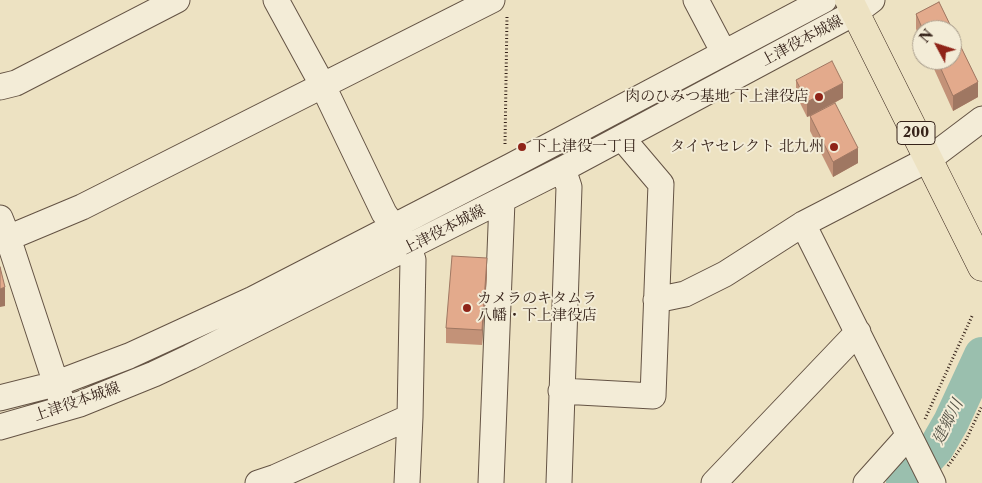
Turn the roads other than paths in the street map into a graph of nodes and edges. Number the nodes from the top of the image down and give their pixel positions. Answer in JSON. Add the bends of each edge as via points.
{"nodes":[{"id":1,"x":177,"y":0,"type":"edge"},
{"id":2,"x":276,"y":0,"type":"edge"},
{"id":3,"x":696,"y":0,"type":"edge"},
{"id":4,"x":824,"y":0,"type":"edge"},
{"id":5,"x":500,"y":4,"type":"edge"},
{"id":6,"x":859,"y":4,"type":"edge"},
{"id":7,"x":724,"y":53,"type":"junction"},
{"id":8,"x":323,"y":86,"type":"junction"},
{"id":9,"x":0,"y":87,"type":"edge"},
{"id":10,"x":982,"y":119,"type":"edge"},
{"id":11,"x":622,"y":138,"type":"junction"},
{"id":12,"x":929,"y":159,"type":"junction"},
{"id":13,"x":563,"y":169,"type":"junction"},
{"id":14,"x":502,"y":201,"type":"junction"},
{"id":15,"x":803,"y":224,"type":"junction"},
{"id":16,"x":393,"y":227,"type":"junction"},
{"id":17,"x":4,"y":228,"type":"edge"},
{"id":18,"x":409,"y":248,"type":"junction"},
{"id":19,"x":982,"y":267,"type":"edge"},
{"id":20,"x":656,"y":300,"type":"junction"},
{"id":21,"x":858,"y":332,"type":"junction"},
{"id":22,"x":55,"y":384,"type":"junction"},
{"id":23,"x":561,"y":392,"type":"junction"},
{"id":24,"x":0,"y":398,"type":"edge"},
{"id":25,"x":64,"y":408,"type":"junction"},
{"id":26,"x":410,"y":416,"type":"junction"},
{"id":27,"x":0,"y":427,"type":"edge"},
{"id":28,"x":911,"y":441,"type":"junction"},
{"id":29,"x":270,"y":481,"type":"edge"},
{"id":30,"x":931,"y":481,"type":"edge"},
{"id":31,"x":407,"y":483,"type":"edge"},
{"id":32,"x":491,"y":483,"type":"edge"},
{"id":33,"x":559,"y":483,"type":"edge"},
{"id":34,"x":714,"y":483,"type":"edge"},
{"id":35,"x":866,"y":483,"type":"edge"}],
"edges":[{"from":1,"to":9,"type":"street","via":[[16,83]]},
{"from":2,"to":8,"type":"street"},
{"from":3,"to":7,"type":"street"},
{"from":4,"to":7,"type":"street","name":"上津役本城線"},
{"from":5,"to":8,"type":"street"},
{"from":6,"to":11,"type":"street","name":"上津役本城線"},
{"from":6,"to":12,"type":"highway","number":"200"},
{"from":7,"to":16,"type":"street","name":"上津役本城線"},
{"from":8,"to":16,"type":"street"},
{"from":8,"to":17,"type":"street","via":[[82,207]]},
{"from":10,"to":12,"type":"street"},
{"from":11,"to":13,"type":"street","name":"上津役本城線"},
{"from":11,"to":20,"type":"street","via":[[661,184]]},
{"from":12,"to":15,"type":"street"},
{"from":12,"to":19,"type":"highway","number":"200"},
{"from":13,"to":14,"type":"street","name":"上津役本城線"},
{"from":13,"to":23,"type":"street","via":[[569,187]]},
{"from":14,"to":18,"type":"street","name":"上津役本城線"},
{"from":14,"to":32,"type":"street"},
{"from":15,"to":20,"type":"street","via":[[725,274],[685,294]]},
{"from":15,"to":21,"type":"street"},
{"from":16,"to":18,"type":"street"},
{"from":16,"to":22,"type":"street","name":"上津役本城線","via":[[236,307],[129,356]]},
{"from":17,"to":22,"type":"street"},
{"from":18,"to":25,"type":"street","name":"上津役本城線","via":[[163,369]]},
{"from":18,"to":26,"type":"street","via":[[414,263]]},
{"from":20,"to":23,"type":"street","via":[[653,396]]},
{"from":21,"to":28,"type":"street"},
{"from":21,"to":34,"type":"street"},
{"from":22,"to":24,"type":"street","name":"上津役本城線"},
{"from":22,"to":25,"type":"street"},
{"from":23,"to":33,"type":"street"},
{"from":25,"to":27,"type":"street","name":"上津役本城線"},
{"from":26,"to":29,"type":"street"},
{"from":26,"to":31,"type":"street"},
{"from":28,"to":30,"type":"street"},
{"from":28,"to":35,"type":"street"}]}
